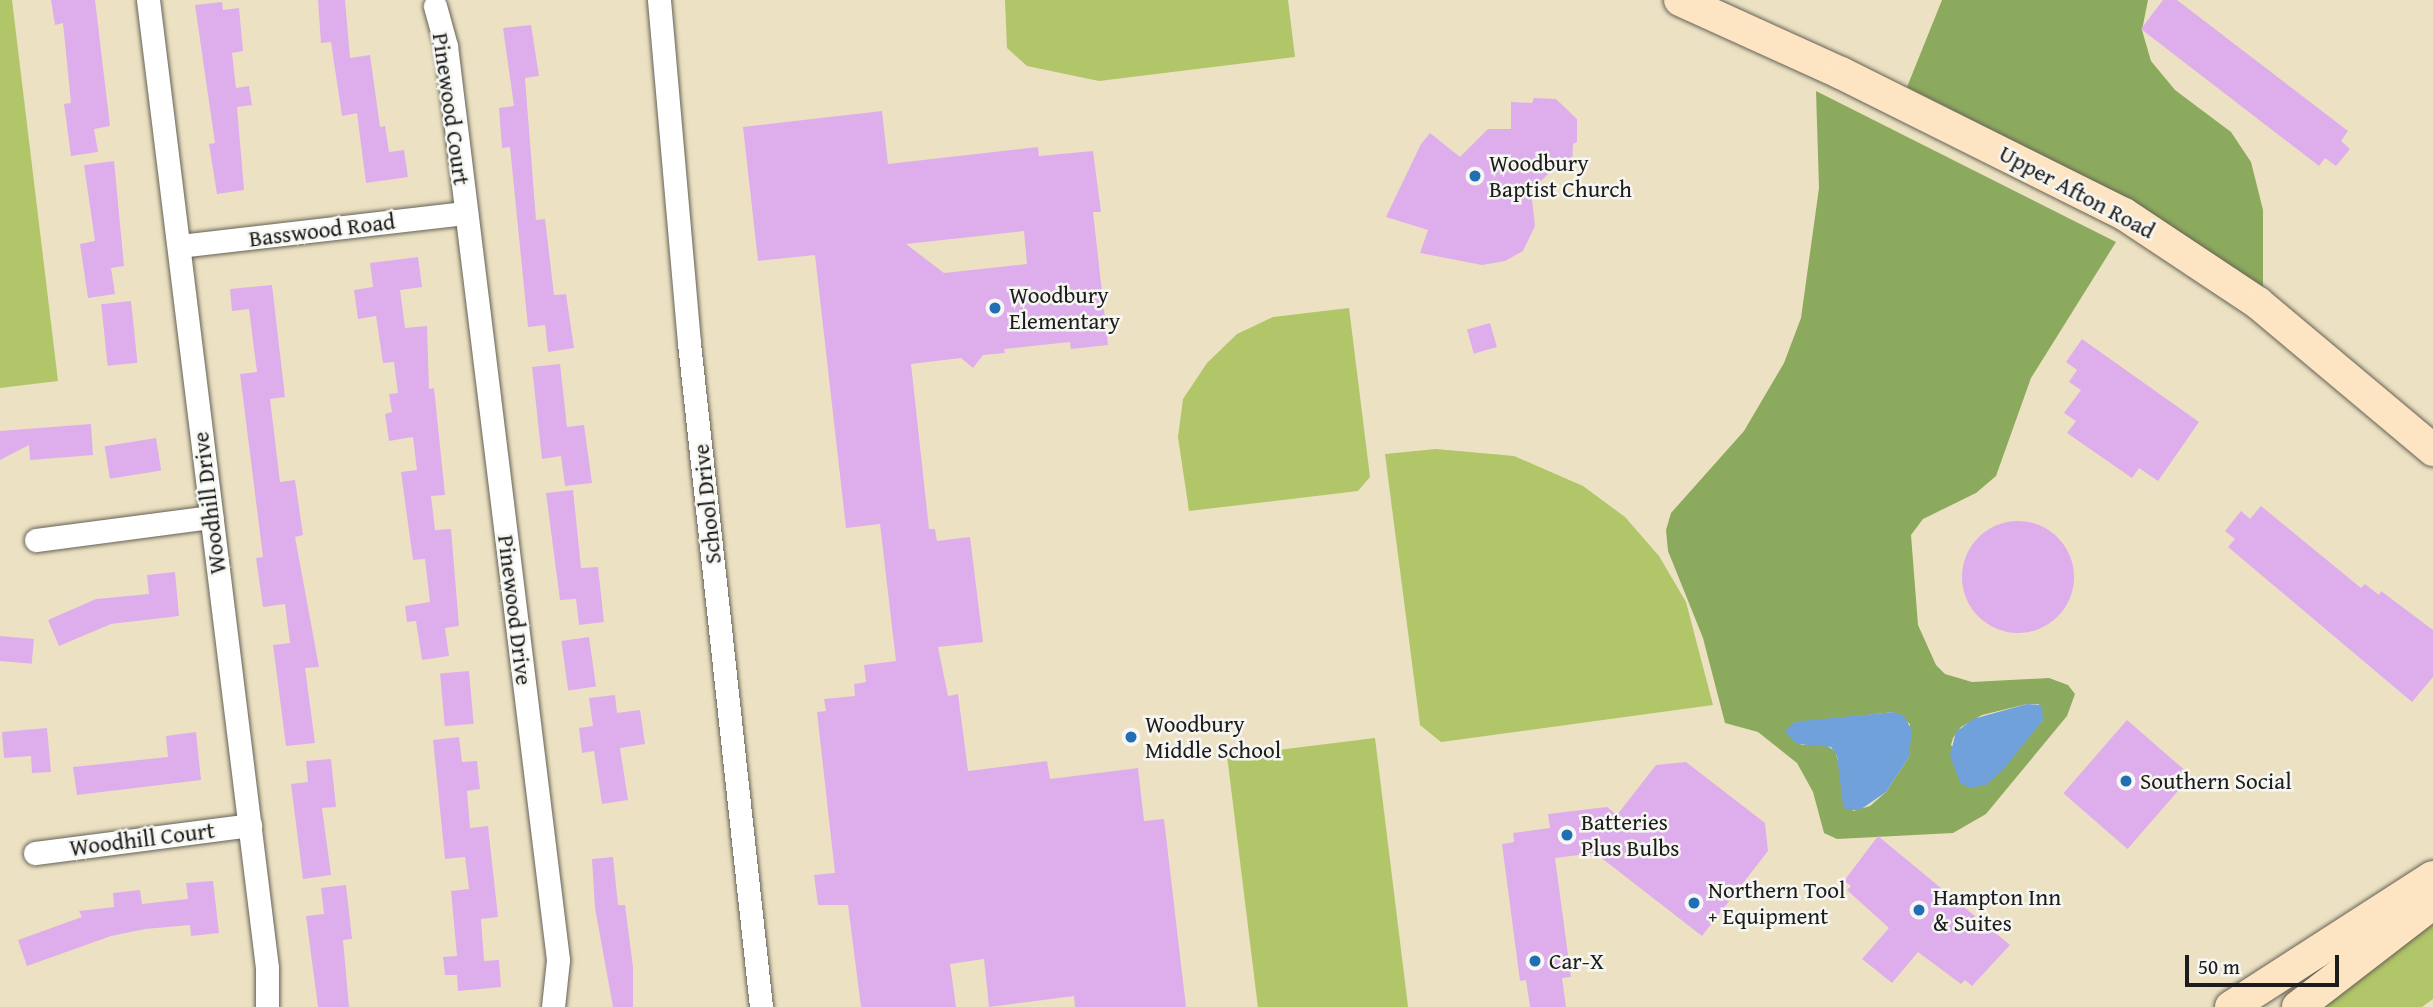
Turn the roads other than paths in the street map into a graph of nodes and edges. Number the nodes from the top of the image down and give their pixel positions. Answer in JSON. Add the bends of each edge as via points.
{"nodes":[{"id":1,"x":148,"y":0,"type":"edge"},
{"id":2,"x":659,"y":0,"type":"edge"},
{"id":3,"x":1680,"y":0,"type":"edge"},
{"id":4,"x":435,"y":6,"type":"dead end"},
{"id":5,"x":466,"y":213,"type":"junction"},
{"id":6,"x":178,"y":246,"type":"junction"},
{"id":7,"x":2433,"y":450,"type":"edge"},
{"id":8,"x":211,"y":517,"type":"junction"},
{"id":9,"x":36,"y":540,"type":"dead end"},
{"id":10,"x":250,"y":825,"type":"junction"},
{"id":11,"x":35,"y":853,"type":"dead end"},
{"id":12,"x":2433,"y":877,"type":"edge"},
{"id":13,"x":2433,"y":903,"type":"edge"},
{"id":14,"x":267,"y":1007,"type":"edge"},
{"id":15,"x":553,"y":1007,"type":"edge"},
{"id":16,"x":761,"y":1007,"type":"edge"},
{"id":17,"x":2231,"y":1007,"type":"edge"},
{"id":18,"x":2298,"y":1007,"type":"edge"}],
"edges":[{"from":1,"to":6,"type":"street","name":"Woodhill Drive"},
{"from":2,"to":16,"type":"street","name":"School Drive","via":[[689,343]]},
{"from":3,"to":7,"type":"street","name":"Upper Afton Road","via":[[1845,75],[2124,214],[2248,295]]},
{"from":4,"to":5,"type":"street","name":"Pinewood Court","via":[[446,46]]},
{"from":5,"to":6,"type":"street","name":"Basswood Road"},
{"from":5,"to":15,"type":"street","name":"Pinewood Drive","via":[[558,960]]},
{"from":6,"to":8,"type":"street","name":"Woodhill Drive"},
{"from":8,"to":9,"type":"street"},
{"from":8,"to":10,"type":"street","name":"Woodhill Drive"},
{"from":10,"to":11,"type":"street","name":"Woodhill Court"},
{"from":10,"to":14,"type":"street","name":"Woodhill Drive","via":[[267,968]]},
{"from":12,"to":17,"type":"street"},
{"from":13,"to":18,"type":"street"}]}
